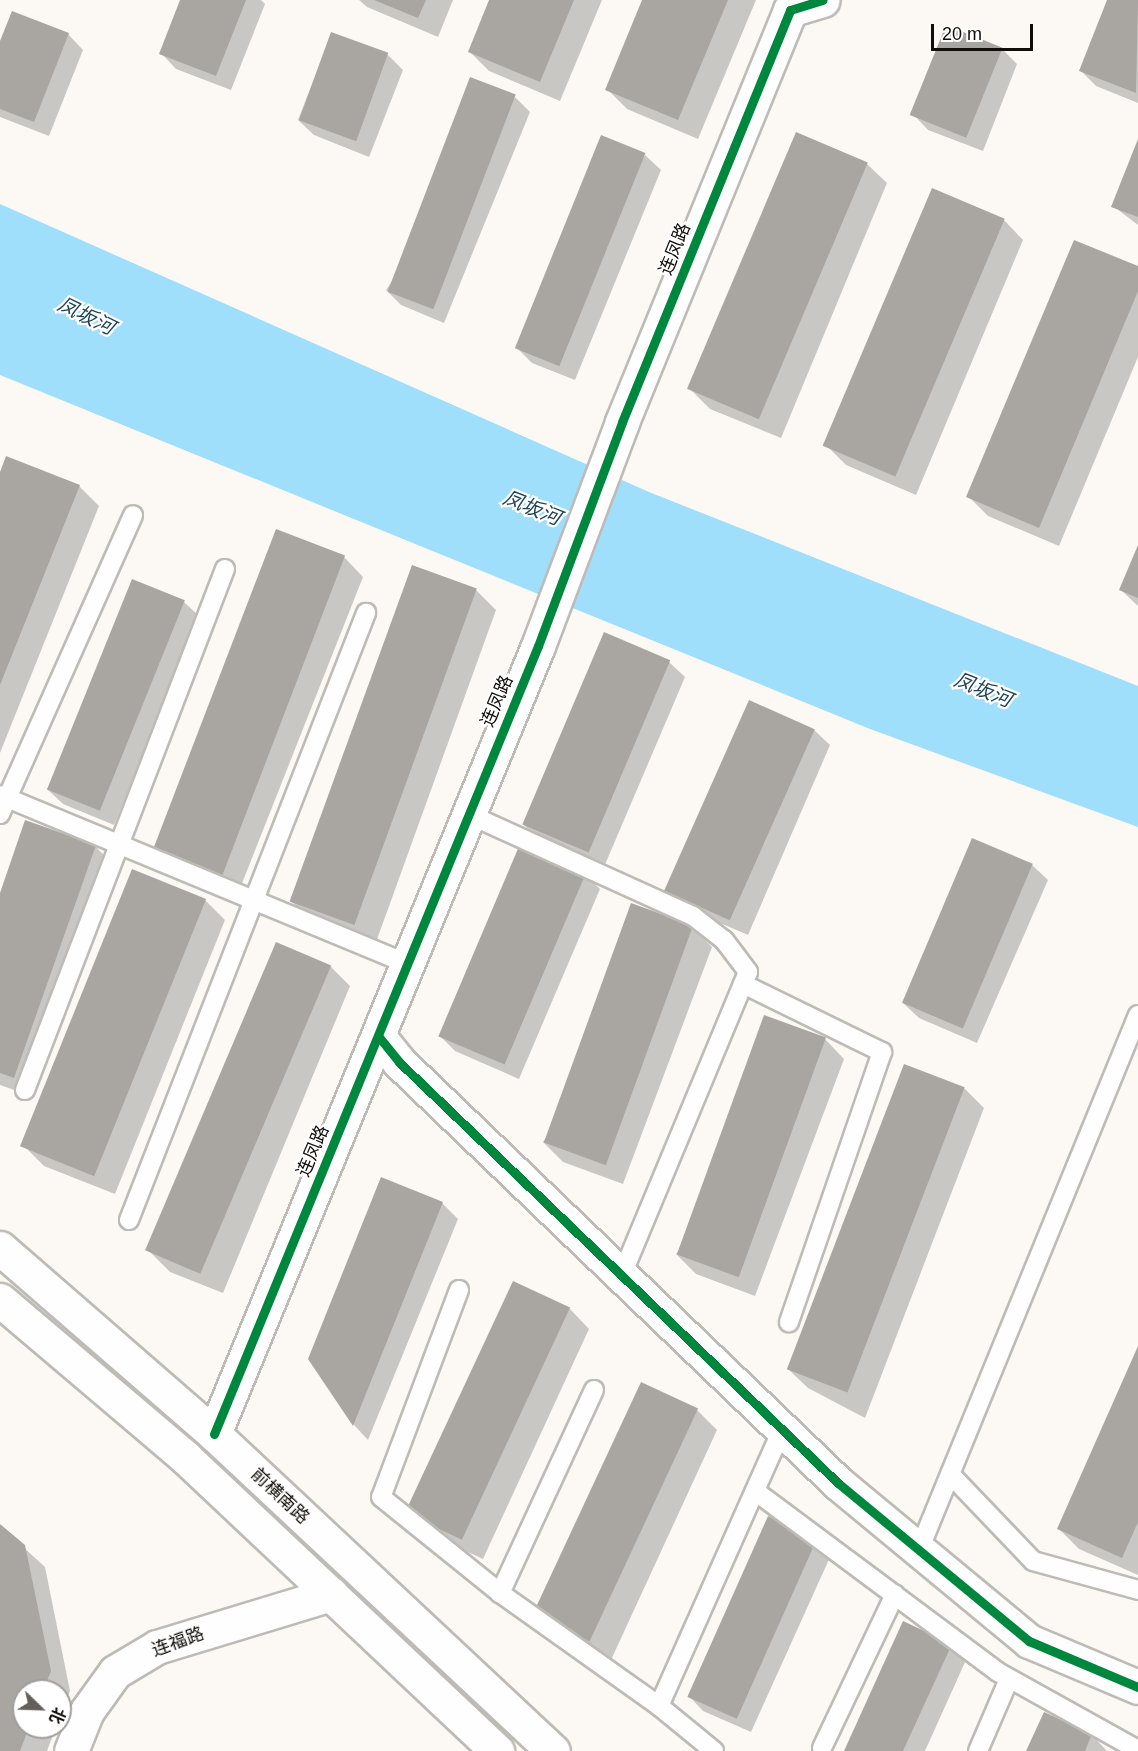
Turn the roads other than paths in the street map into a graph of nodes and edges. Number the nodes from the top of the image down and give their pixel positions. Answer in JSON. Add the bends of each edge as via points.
{"nodes":[{"id":1,"x":813,"y":1,"type":"edge"},
{"id":2,"x":133,"y":515,"type":"dead end"},
{"id":3,"x":225,"y":569,"type":"dead end"},
{"id":4,"x":366,"y":613,"type":"dead end"},
{"id":5,"x":2,"y":803,"type":"edge"},
{"id":6,"x":468,"y":814,"type":"junction"},
{"id":7,"x":120,"y":845,"type":"junction"},
{"id":8,"x":254,"y":900,"type":"junction"},
{"id":9,"x":408,"y":964,"type":"junction"},
{"id":10,"x":743,"y":984,"type":"junction"},
{"id":11,"x":1138,"y":1015,"type":"edge"},
{"id":12,"x":379,"y":1037,"type":"junction"},
{"id":13,"x":25,"y":1090,"type":"dead end"},
{"id":14,"x":129,"y":1220,"type":"dead end"},
{"id":15,"x":0,"y":1248,"type":"edge"},
{"id":16,"x":622,"y":1275,"type":"junction"},
{"id":17,"x":459,"y":1290,"type":"dead end"},
{"id":18,"x":0,"y":1300,"type":"edge"},
{"id":19,"x":789,"y":1322,"type":"dead end"},
{"id":20,"x":594,"y":1390,"type":"dead end"},
{"id":21,"x":782,"y":1430,"type":"junction"},
{"id":22,"x":214,"y":1434,"type":"junction"},
{"id":23,"x":950,"y":1474,"type":"junction"},
{"id":24,"x":755,"y":1491,"type":"junction"},
{"id":25,"x":919,"y":1550,"type":"junction"},
{"id":26,"x":1138,"y":1590,"type":"edge"},
{"id":27,"x":500,"y":1593,"type":"junction"},
{"id":28,"x":331,"y":1594,"type":"junction"},
{"id":29,"x":895,"y":1594,"type":"junction"},
{"id":30,"x":1009,"y":1679,"type":"junction"},
{"id":31,"x":1138,"y":1686,"type":"edge"},
{"id":32,"x":659,"y":1706,"type":"junction"},
{"id":33,"x":822,"y":1748,"type":"dead end"},
{"id":34,"x":1138,"y":1750,"type":"edge"},
{"id":35,"x":71,"y":1751,"type":"edge"},
{"id":36,"x":497,"y":1751,"type":"edge"},
{"id":37,"x":553,"y":1751,"type":"edge"},
{"id":38,"x":714,"y":1751,"type":"edge"},
{"id":39,"x":978,"y":1751,"type":"edge"}],
"edges":[{"from":1,"to":6,"type":"street","name":"连凤路","via":[[790,10]]},
{"from":2,"to":5,"type":"lane"},
{"from":3,"to":7,"type":"lane"},
{"from":4,"to":8,"type":"lane"},
{"from":5,"to":7,"type":"lane"},
{"from":6,"to":9,"type":"street","name":"连凤路"},
{"from":6,"to":10,"type":"lane","via":[[693,916],[724,940],[748,972]]},
{"from":7,"to":8,"type":"lane"},
{"from":7,"to":13,"type":"lane"},
{"from":8,"to":9,"type":"lane"},
{"from":8,"to":14,"type":"lane"},
{"from":9,"to":12,"type":"street","name":"连凤路"},
{"from":10,"to":16,"type":"lane"},
{"from":10,"to":19,"type":"lane","via":[[882,1052]]},
{"from":11,"to":23,"type":"lane"},
{"from":12,"to":16,"type":"street","via":[[399,1062]]},
{"from":12,"to":22,"type":"street","name":"连凤路"},
{"from":15,"to":22,"type":"street","name":"前横南路"},
{"from":16,"to":21,"type":"street"},
{"from":17,"to":27,"type":"lane","via":[[381,1497]]},
{"from":18,"to":28,"type":"street","name":"前横南路","via":[[185,1457]]},
{"from":20,"to":27,"type":"lane"},
{"from":21,"to":24,"type":"lane"},
{"from":21,"to":25,"type":"street"},
{"from":22,"to":37,"type":"street","name":"前横南路"},
{"from":23,"to":25,"type":"lane"},
{"from":23,"to":26,"type":"lane","via":[[1033,1561]]},
{"from":24,"to":29,"type":"lane"},
{"from":24,"to":32,"type":"lane"},
{"from":25,"to":31,"type":"street","via":[[1029,1641]]},
{"from":27,"to":32,"type":"lane"},
{"from":28,"to":35,"type":"street","name":"连福路","via":[[157,1647],[115,1672],[87,1711]]},
{"from":28,"to":36,"type":"street","name":"前横南路"},
{"from":29,"to":30,"type":"lane"},
{"from":29,"to":33,"type":"lane"},
{"from":30,"to":34,"type":"lane"},
{"from":30,"to":39,"type":"lane"},
{"from":32,"to":38,"type":"lane"}]}
